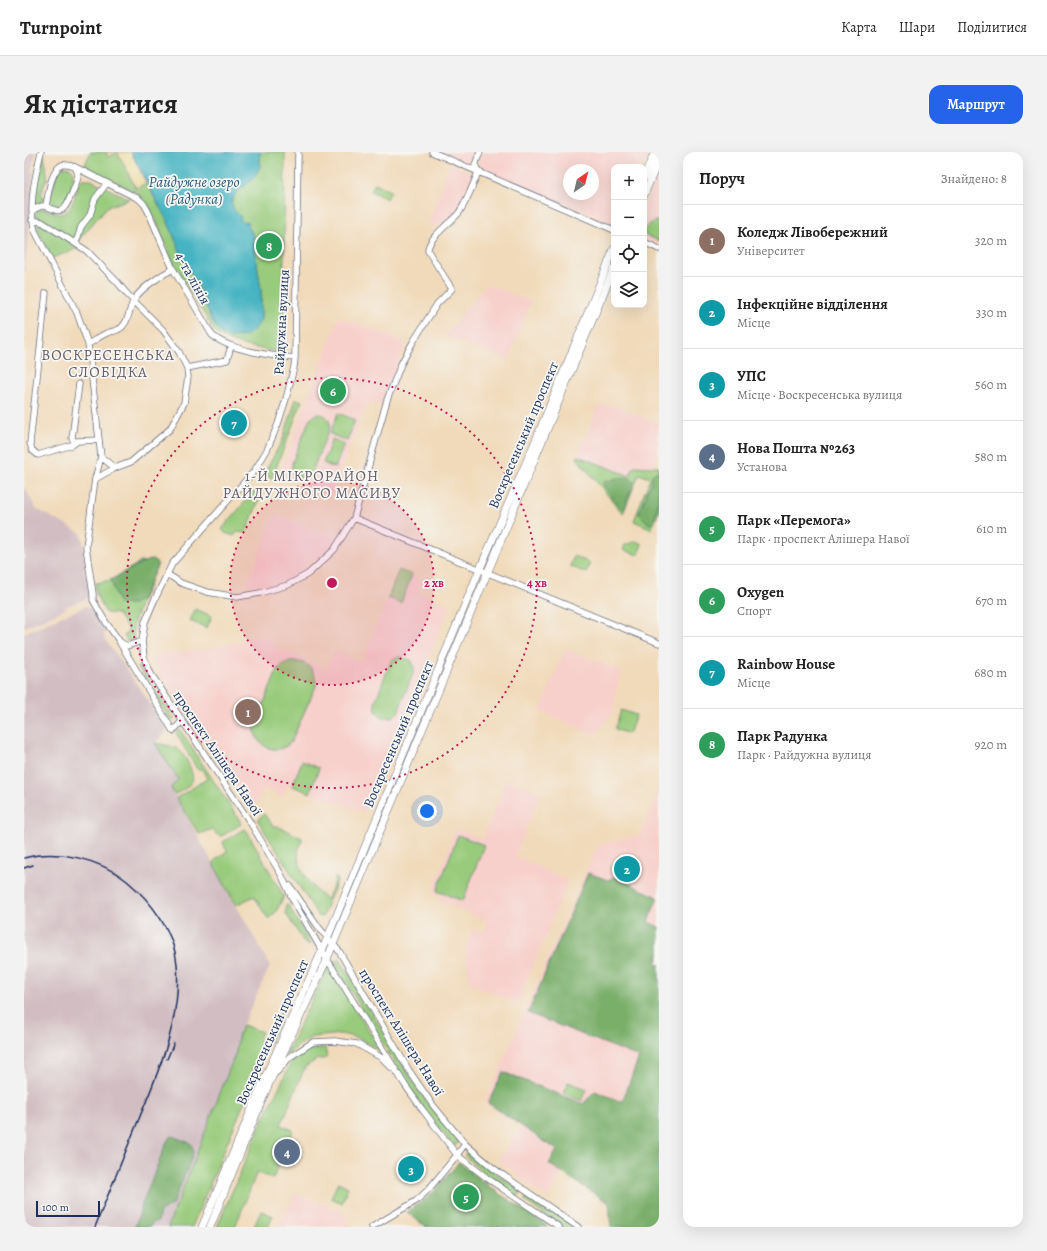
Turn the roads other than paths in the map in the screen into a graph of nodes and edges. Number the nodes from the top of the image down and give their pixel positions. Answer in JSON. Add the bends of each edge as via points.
{"nodes":[{"id":1,"x":41,"y":152,"type":"edge"},
{"id":2,"x":298,"y":152,"type":"edge"},
{"id":3,"x":432,"y":152,"type":"edge"},
{"id":4,"x":480,"y":152,"type":"edge"},
{"id":5,"x":655,"y":152,"type":"edge"},
{"id":6,"x":659,"y":159,"type":"edge"},
{"id":7,"x":475,"y":164,"type":"junction"},
{"id":8,"x":75,"y":167,"type":"junction"},
{"id":9,"x":468,"y":167,"type":"junction"},
{"id":10,"x":647,"y":170,"type":"edge"},
{"id":11,"x":478,"y":172,"type":"junction"},
{"id":12,"x":94,"y":177,"type":"junction"},
{"id":13,"x":77,"y":180,"type":"junction"},
{"id":14,"x":107,"y":183,"type":"junction"},
{"id":15,"x":647,"y":188,"type":"edge"},
{"id":16,"x":46,"y":206,"type":"junction"},
{"id":17,"x":32,"y":211,"type":"junction"},
{"id":18,"x":32,"y":220,"type":"junction"},
{"id":19,"x":611,"y":229,"type":"edge"},
{"id":20,"x":76,"y":243,"type":"junction"},
{"id":21,"x":647,"y":243,"type":"edge"},
{"id":22,"x":659,"y":249,"type":"edge"},
{"id":23,"x":611,"y":255,"type":"edge"},
{"id":24,"x":173,"y":269,"type":"junction"},
{"id":25,"x":612,"y":272,"type":"edge"},
{"id":26,"x":46,"y":293,"type":"dead end"},
{"id":27,"x":134,"y":301,"type":"junction"},
{"id":28,"x":88,"y":344,"type":"junction"},
{"id":29,"x":231,"y":346,"type":"junction"},
{"id":30,"x":295,"y":358,"type":"junction"},
{"id":31,"x":187,"y":368,"type":"junction"},
{"id":32,"x":79,"y":384,"type":"dead end"},
{"id":33,"x":99,"y":440,"type":"junction"},
{"id":34,"x":75,"y":443,"type":"junction"},
{"id":35,"x":101,"y":457,"type":"junction"},
{"id":36,"x":116,"y":468,"type":"junction"},
{"id":37,"x":95,"y":479,"type":"junction"},
{"id":38,"x":354,"y":518,"type":"junction"},
{"id":39,"x":480,"y":569,"type":"junction"},
{"id":40,"x":488,"y":572,"type":"junction"},
{"id":41,"x":167,"y":574,"type":"junction"},
{"id":42,"x":142,"y":641,"type":"junction"},
{"id":43,"x":120,"y":642,"type":"junction"},
{"id":44,"x":659,"y":643,"type":"edge"},
{"id":45,"x":182,"y":721,"type":"junction"},
{"id":46,"x":282,"y":876,"type":"junction"},
{"id":47,"x":327,"y":937,"type":"junction"},
{"id":48,"x":333,"y":944,"type":"junction"},
{"id":49,"x":322,"y":951,"type":"junction"},
{"id":50,"x":327,"y":959,"type":"junction"},
{"id":51,"x":399,"y":1075,"type":"junction"},
{"id":52,"x":267,"y":1088,"type":"junction"},
{"id":53,"x":432,"y":1104,"type":"junction"},
{"id":54,"x":422,"y":1109,"type":"junction"},
{"id":55,"x":465,"y":1144,"type":"junction"},
{"id":56,"x":457,"y":1155,"type":"junction"},
{"id":57,"x":526,"y":1192,"type":"junction"},
{"id":58,"x":520,"y":1201,"type":"junction"},
{"id":59,"x":202,"y":1227,"type":"edge"},
{"id":60,"x":210,"y":1227,"type":"edge"},
{"id":61,"x":372,"y":1227,"type":"edge"},
{"id":62,"x":559,"y":1227,"type":"edge"},
{"id":63,"x":578,"y":1227,"type":"edge"}],
"edges":[{"from":1,"to":17,"type":"street","via":[[35,177]]},
{"from":2,"to":30,"type":"street","name":"Райдужна вулиця"},
{"from":3,"to":9,"type":"street"},
{"from":4,"to":7,"type":"street"},
{"from":5,"to":10,"type":"main road"},
{"from":6,"to":15,"type":"main road"},
{"from":7,"to":9,"type":"street"},
{"from":7,"to":11,"type":"street"},
{"from":8,"to":12,"type":"street","name":"4-та лінія"},
{"from":8,"to":13,"type":"street","via":[[78,173]]},
{"from":8,"to":16,"type":"street","via":[[67,165],[57,169]]},
{"from":9,"to":11,"type":"street"},
{"from":11,"to":19,"type":"street"},
{"from":11,"to":38,"type":"street","via":[[460,211],[427,248],[452,289],[437,304],[401,364],[387,400]]},
{"from":12,"to":13,"type":"street","via":[[86,176]]},
{"from":12,"to":14,"type":"street","name":"4-та лінія"},
{"from":13,"to":16,"type":"street","via":[[63,210],[56,211]]},
{"from":14,"to":20,"type":"street","via":[[95,198],[90,215],[81,228]]},
{"from":14,"to":24,"type":"street","name":"4-та лінія","via":[[144,204]]},
{"from":16,"to":17,"type":"street","via":[[41,205]]},
{"from":17,"to":18,"type":"street"},
{"from":18,"to":20,"type":"street","via":[[42,222]]},
{"from":18,"to":28,"type":"street","via":[[35,231],[77,313]]},
{"from":20,"to":27,"type":"street","via":[[87,251]]},
{"from":21,"to":22,"type":"street"},
{"from":23,"to":39,"type":"main road","name":"Воскресенський проспект"},
{"from":24,"to":27,"type":"street","via":[[137,295]]},
{"from":24,"to":29,"type":"street","name":"4-та лінія","via":[[212,335]]},
{"from":25,"to":40,"type":"main road","name":"Воскресенський проспект"},
{"from":26,"to":34,"type":"street","via":[[30,443],[32,450],[38,455]]},
{"from":27,"to":28,"type":"street","via":[[122,327]]},
{"from":27,"to":31,"type":"street","via":[[163,330]]},
{"from":28,"to":33,"type":"street"},
{"from":29,"to":30,"type":"street","name":"4-та лінія"},
{"from":29,"to":31,"type":"street","via":[[227,360]]},
{"from":30,"to":41,"type":"street","name":"Райдужна вулиця","via":[[286,399],[267,450],[255,470],[188,545]]},
{"from":31,"to":36,"type":"street","via":[[184,403],[170,429],[131,462]]},
{"from":32,"to":34,"type":"street","via":[[72,438]]},
{"from":33,"to":34,"type":"street"},
{"from":33,"to":35,"type":"street"},
{"from":35,"to":36,"type":"street"},
{"from":35,"to":37,"type":"street"},
{"from":36,"to":37,"type":"street"},
{"from":37,"to":43,"type":"street","via":[[86,547],[93,600]]},
{"from":38,"to":39,"type":"street"},
{"from":38,"to":41,"type":"street","via":[[334,550],[308,574],[271,590],[237,597],[207,592],[181,583]]},
{"from":39,"to":40,"type":"street"},
{"from":39,"to":47,"type":"main road","name":"Воскресенський проспект"},
{"from":40,"to":44,"type":"street"},
{"from":40,"to":48,"type":"main road","name":"Воскресенський проспект"},
{"from":41,"to":42,"type":"street","name":"Райдужна вулиця","via":[[145,622]]},
{"from":42,"to":43,"type":"street","via":[[127,646]]},
{"from":42,"to":45,"type":"street","name":"проспект Алішера Навої","via":[[144,657],[151,674]]},
{"from":43,"to":45,"type":"street","via":[[173,731]]},
{"from":45,"to":46,"type":"street","name":"проспект Алішера Навої","via":[[227,786]]},
{"from":46,"to":47,"type":"street","name":"проспект Алішера Навої"},
{"from":46,"to":49,"type":"street","name":"проспект Алішера Навої"},
{"from":47,"to":48,"type":"street","name":"проспект Алішера Навої"},
{"from":47,"to":49,"type":"main road","name":"Воскресенський проспект"},
{"from":48,"to":50,"type":"main road","name":"Воскресенський проспект"},
{"from":48,"to":53,"type":"street","name":"проспект Алішера Навої"},
{"from":49,"to":50,"type":"street","name":"проспект Алішера Навої"},
{"from":49,"to":59,"type":"main road","name":"Воскресенський проспект"},
{"from":50,"to":51,"type":"street","name":"проспект Алішера Навої"},
{"from":50,"to":52,"type":"main road","name":"Воскресенський проспект"},
{"from":51,"to":52,"type":"street","via":[[382,1058],[357,1044],[313,1042],[282,1065]]},
{"from":51,"to":54,"type":"street","name":"проспект Алішера Навої"},
{"from":52,"to":60,"type":"main road","name":"Воскресенський проспект"},
{"from":53,"to":54,"type":"street","via":[[430,1112]]},
{"from":53,"to":55,"type":"street","name":"проспект Алішера Навої"},
{"from":54,"to":56,"type":"street","name":"проспект Алішера Навої"},
{"from":55,"to":56,"type":"street"},
{"from":55,"to":57,"type":"street","name":"проспект Алішера Навої"},
{"from":56,"to":58,"type":"street","name":"проспект Алішера Навої"},
{"from":56,"to":61,"type":"street","via":[[416,1201]]},
{"from":57,"to":58,"type":"street"},
{"from":57,"to":63,"type":"street","name":"проспект Алішера Навої"},
{"from":58,"to":62,"type":"street","name":"проспект Алішера Навої"}]}
